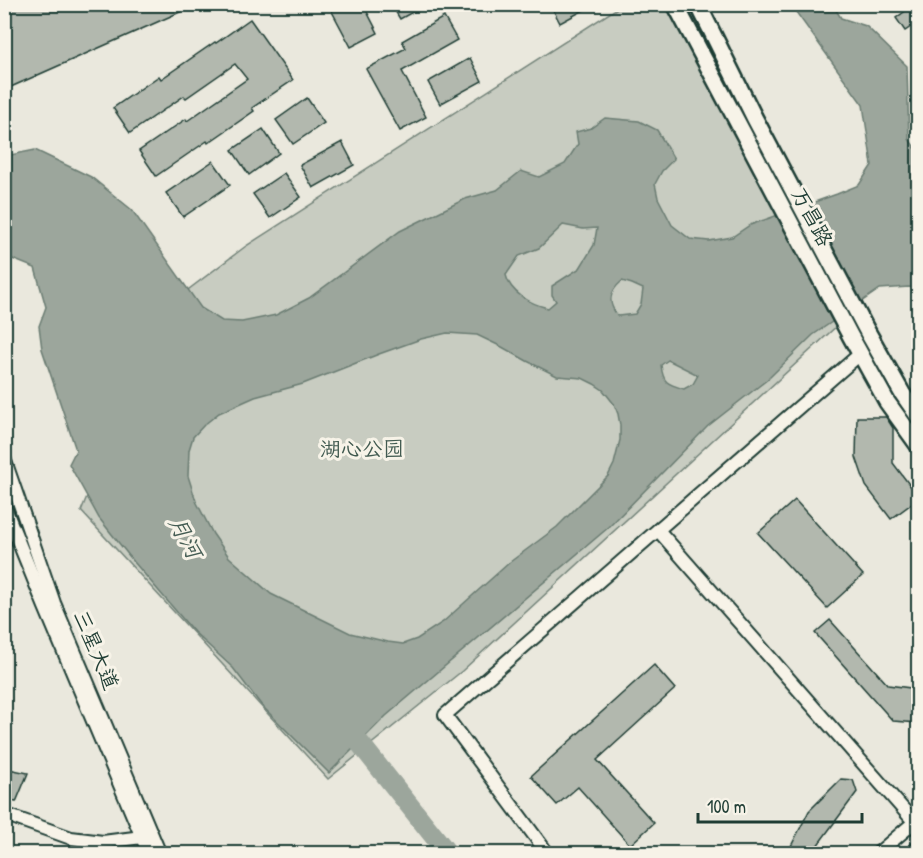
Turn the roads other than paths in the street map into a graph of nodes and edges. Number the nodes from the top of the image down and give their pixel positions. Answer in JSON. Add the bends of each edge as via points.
{"nodes":[{"id":1,"x":675,"y":4,"type":"edge"},
{"id":2,"x":698,"y":4,"type":"edge"},
{"id":3,"x":860,"y":354,"type":"junction"},
{"id":4,"x":918,"y":416,"type":"edge"},
{"id":5,"x":918,"y":445,"type":"edge"},
{"id":6,"x":4,"y":458,"type":"edge"},
{"id":7,"x":5,"y":510,"type":"edge"},
{"id":8,"x":658,"y":530,"type":"junction"},
{"id":9,"x":4,"y":814,"type":"edge"},
{"id":10,"x":917,"y":822,"type":"edge"},
{"id":11,"x":142,"y":837,"type":"junction"},
{"id":12,"x":918,"y":847,"type":"edge"},
{"id":13,"x":149,"y":854,"type":"edge"},
{"id":14,"x":160,"y":854,"type":"edge"},
{"id":15,"x":548,"y":854,"type":"edge"},
{"id":16,"x":877,"y":854,"type":"edge"},
{"id":17,"x":911,"y":854,"type":"edge"}],
"edges":[{"from":1,"to":3,"type":"main road","name":"万昌路"},
{"from":2,"to":4,"type":"main road","name":"万昌路","via":[[867,331]]},
{"from":3,"to":5,"type":"main road","name":"万昌路","via":[[887,402]]},
{"from":3,"to":8,"type":"street"},
{"from":6,"to":14,"type":"street","name":"三星大道","via":[[54,603]]},
{"from":7,"to":11,"type":"street","name":"三星大道"},
{"from":8,"to":10,"type":"street"},
{"from":8,"to":15,"type":"street","via":[[445,716]]},
{"from":9,"to":11,"type":"street","via":[[71,838],[103,842]]},
{"from":10,"to":16,"type":"street"},
{"from":11,"to":13,"type":"street","name":"三星大道"},
{"from":12,"to":17,"type":"street"}]}
